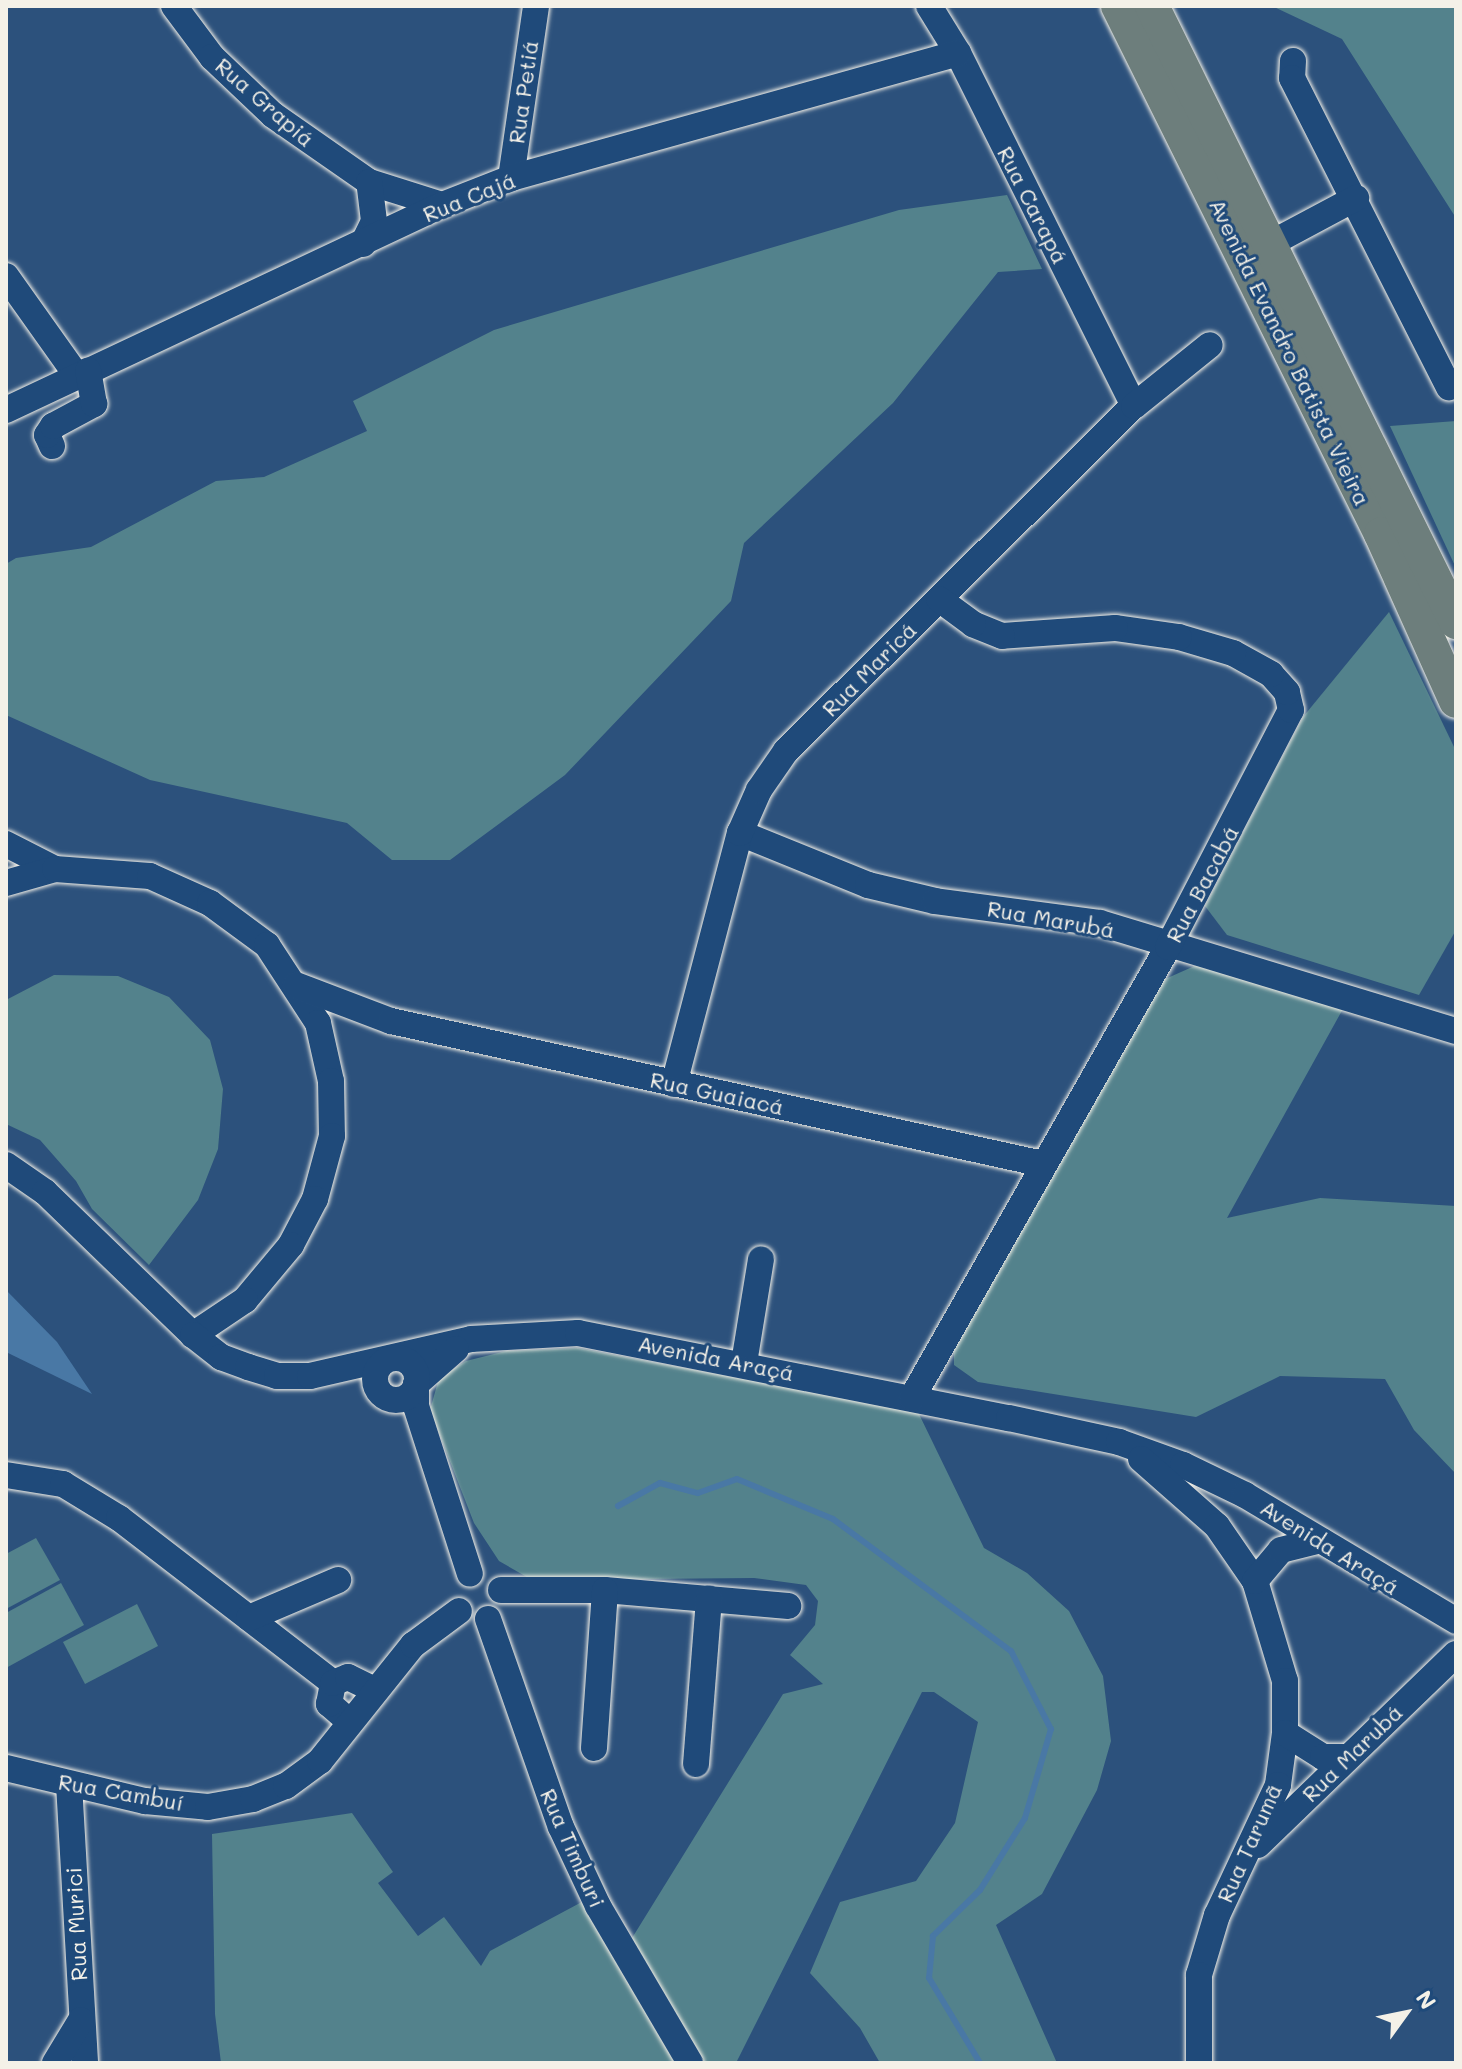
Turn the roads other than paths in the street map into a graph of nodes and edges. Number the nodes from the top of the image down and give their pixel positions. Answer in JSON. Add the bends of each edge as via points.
{"nodes":[{"id":1,"x":174,"y":6,"type":"edge"},
{"id":2,"x":536,"y":6,"type":"edge"},
{"id":3,"x":929,"y":6,"type":"edge"},
{"id":4,"x":1118,"y":6,"type":"edge"},
{"id":5,"x":1152,"y":6,"type":"edge"},
{"id":6,"x":958,"y":53,"type":"junction"},
{"id":7,"x":1293,"y":61,"type":"dead end"},
{"id":8,"x":511,"y":178,"type":"junction"},
{"id":9,"x":369,"y":182,"type":"junction"},
{"id":10,"x":1356,"y":198,"type":"junction"},
{"id":11,"x":442,"y":205,"type":"junction"},
{"id":12,"x":363,"y":244,"type":"junction"},
{"id":13,"x":1257,"y":251,"type":"junction"},
{"id":14,"x":6,"y":276,"type":"edge"},
{"id":15,"x":1210,"y":345,"type":"dead end"},
{"id":16,"x":77,"y":377,"type":"junction"},
{"id":17,"x":1449,"y":388,"type":"dead end"},
{"id":18,"x":1134,"y":406,"type":"junction"},
{"id":19,"x":6,"y":410,"type":"edge"},
{"id":20,"x":52,"y":446,"type":"dead end"},
{"id":21,"x":939,"y":599,"type":"junction"},
{"id":22,"x":1456,"y":622,"type":"edge"},
{"id":23,"x":1445,"y":655,"type":"edge"},
{"id":24,"x":1456,"y":701,"type":"edge"},
{"id":25,"x":740,"y":833,"type":"junction"},
{"id":26,"x":6,"y":844,"type":"edge"},
{"id":27,"x":55,"y":869,"type":"junction"},
{"id":28,"x":7,"y":881,"type":"edge"},
{"id":29,"x":1168,"y":947,"type":"junction"},
{"id":30,"x":296,"y":985,"type":"junction"},
{"id":31,"x":391,"y":1021,"type":"junction"},
{"id":32,"x":318,"y":1023,"type":"junction"},
{"id":33,"x":1456,"y":1031,"type":"edge"},
{"id":34,"x":674,"y":1084,"type":"junction"},
{"id":35,"x":1043,"y":1164,"type":"junction"},
{"id":36,"x":6,"y":1165,"type":"edge"},
{"id":37,"x":761,"y":1259,"type":"dead end"},
{"id":38,"x":193,"y":1335,"type":"junction"},
{"id":39,"x":471,"y":1339,"type":"junction"},
{"id":40,"x":391,"y":1359,"type":"junction"},
{"id":41,"x":744,"y":1363,"type":"junction"},
{"id":42,"x":310,"y":1376,"type":"junction"},
{"id":43,"x":416,"y":1384,"type":"junction"},
{"id":44,"x":383,"y":1395,"type":"junction"},
{"id":45,"x":912,"y":1398,"type":"junction"},
{"id":46,"x":421,"y":1433,"type":"junction"},
{"id":47,"x":1119,"y":1442,"type":"junction"},
{"id":48,"x":6,"y":1475,"type":"edge"},
{"id":49,"x":1318,"y":1541,"type":"junction"},
{"id":50,"x":470,"y":1574,"type":"junction"},
{"id":51,"x":338,"y":1580,"type":"dead end"},
{"id":52,"x":1255,"y":1581,"type":"junction"},
{"id":53,"x":501,"y":1590,"type":"junction"},
{"id":54,"x":605,"y":1590,"type":"junction"},
{"id":55,"x":709,"y":1599,"type":"junction"},
{"id":56,"x":788,"y":1606,"type":"dead end"},
{"id":57,"x":459,"y":1611,"type":"junction"},
{"id":58,"x":249,"y":1618,"type":"junction"},
{"id":59,"x":488,"y":1619,"type":"junction"},
{"id":60,"x":1456,"y":1621,"type":"edge"},
{"id":61,"x":1456,"y":1654,"type":"edge"},
{"id":62,"x":333,"y":1683,"type":"junction"},
{"id":63,"x":375,"y":1690,"type":"junction"},
{"id":64,"x":350,"y":1722,"type":"junction"},
{"id":65,"x":1285,"y":1733,"type":"junction"},
{"id":66,"x":594,"y":1748,"type":"dead end"},
{"id":67,"x":1345,"y":1757,"type":"junction"},
{"id":68,"x":696,"y":1764,"type":"dead end"},
{"id":69,"x":6,"y":1768,"type":"edge"},
{"id":70,"x":69,"y":1784,"type":"junction"},
{"id":71,"x":1250,"y":1853,"type":"junction"},
{"id":72,"x":81,"y":2020,"type":"junction"},
{"id":73,"x":55,"y":2063,"type":"edge"},
{"id":74,"x":85,"y":2063,"type":"edge"},
{"id":75,"x":690,"y":2063,"type":"edge"},
{"id":76,"x":1199,"y":2063,"type":"edge"}],
"edges":[{"from":1,"to":9,"type":"street","name":"Rua Grapiá","via":[[212,57],[273,115]]},
{"from":2,"to":8,"type":"street","name":"Rua Petiá"},
{"from":3,"to":6,"type":"street","name":"Rua Carapá"},
{"from":4,"to":13,"type":"main road","name":"Avenida Evandro Batista Vieira"},
{"from":5,"to":13,"type":"main road","name":"Avenida Evandro Batista Vieira"},
{"from":6,"to":8,"type":"street","name":"Rua Cajá"},
{"from":6,"to":18,"type":"street","name":"Rua Carapá"},
{"from":7,"to":10,"type":"street","via":[[1292,78]]},
{"from":8,"to":11,"type":"street","name":"Rua Cajá"},
{"from":9,"to":11,"type":"street","name":"Rua Grapiá"},
{"from":9,"to":12,"type":"street","via":[[374,221]]},
{"from":10,"to":13,"type":"street"},
{"from":10,"to":17,"type":"street"},
{"from":11,"to":12,"type":"street","name":"Rua Cajá"},
{"from":12,"to":16,"type":"street","name":"Rua Cajá"},
{"from":13,"to":22,"type":"main road","name":"Avenida Evandro Batista Vieira"},
{"from":13,"to":23,"type":"main road","name":"Avenida Evandro Batista Vieira","via":[[1381,534]]},
{"from":14,"to":16,"type":"street"},
{"from":15,"to":18,"type":"street","name":"Rua Maricá"},
{"from":16,"to":19,"type":"street","name":"Rua Cajá"},
{"from":16,"to":20,"type":"street","via":[[96,396],[94,404],[50,430]]},
{"from":18,"to":21,"type":"street","name":"Rua Maricá"},
{"from":21,"to":25,"type":"street","name":"Rua Maricá","via":[[786,751],[759,790]]},
{"from":21,"to":29,"type":"street","name":"Rua Bacabá","via":[[973,624],[1002,636],[1115,628],[1179,637],[1233,653],[1271,674],[1287,692],[1291,710],[1283,733]]},
{"from":23,"to":24,"type":"main road","name":"Avenida Evandro Batista Vieira"},
{"from":25,"to":29,"type":"street","name":"Rua Marubá","via":[[868,885],[935,901],[1100,923]]},
{"from":25,"to":34,"type":"street","name":"Rua Maricá"},
{"from":26,"to":27,"type":"street"},
{"from":27,"to":28,"type":"street"},
{"from":27,"to":30,"type":"street","via":[[150,876],[210,903],[267,945]]},
{"from":29,"to":33,"type":"street","name":"Rua Marubá"},
{"from":29,"to":35,"type":"street","name":"Rua Bacabá"},
{"from":30,"to":31,"type":"street","name":"Rua Guaiacá"},
{"from":30,"to":32,"type":"street"},
{"from":31,"to":32,"type":"street","name":"Rua Guaiacá"},
{"from":31,"to":34,"type":"street","name":"Rua Guaiacá"},
{"from":32,"to":38,"type":"street","via":[[331,1081],[332,1136],[315,1199],[291,1245],[245,1300]]},
{"from":34,"to":35,"type":"street","name":"Rua Guaiacá"},
{"from":35,"to":45,"type":"street","name":"Rua Bacabá"},
{"from":36,"to":38,"type":"street","name":"Avenida Araçá","via":[[45,1192]]},
{"from":37,"to":41,"type":"street"},
{"from":38,"to":42,"type":"street","name":"Avenida Araçá","via":[[221,1357],[248,1367],[277,1376]]},
{"from":39,"to":40,"type":"street","name":"Avenida Araçá"},
{"from":39,"to":41,"type":"street","name":"Avenida Araçá","via":[[578,1333]]},
{"from":39,"to":43,"type":"street","via":[[432,1365]]},
{"from":40,"to":42,"type":"street","name":"Avenida Araçá"},
{"from":40,"to":43,"type":"street","via":[[411,1364]]},
{"from":40,"to":44,"type":"street","via":[[377,1371],[376,1385]]},
{"from":41,"to":45,"type":"street","name":"Avenida Araçá"},
{"from":42,"to":44,"type":"street"},
{"from":43,"to":44,"type":"street","via":[[403,1399]]},
{"from":43,"to":46,"type":"street"},
{"from":44,"to":46,"type":"street"},
{"from":45,"to":47,"type":"street","name":"Avenida Araçá"},
{"from":46,"to":50,"type":"street"},
{"from":47,"to":49,"type":"street","name":"Avenida Araçá","via":[[1233,1489]]},
{"from":47,"to":52,"type":"street","name":"Rua Tarumã","via":[[1173,1483],[1217,1526]]},
{"from":48,"to":58,"type":"street","via":[[63,1484],[119,1518]]},
{"from":49,"to":52,"type":"street","via":[[1281,1550]]},
{"from":49,"to":60,"type":"street","name":"Avenida Araçá"},
{"from":50,"to":53,"type":"street","via":[[492,1577]]},
{"from":50,"to":57,"type":"street","via":[[455,1590]]},
{"from":51,"to":58,"type":"street"},
{"from":52,"to":65,"type":"street","name":"Rua Tarumã","via":[[1285,1681]]},
{"from":53,"to":54,"type":"street"},
{"from":53,"to":59,"type":"street","via":[[498,1610]]},
{"from":54,"to":55,"type":"street"},
{"from":54,"to":66,"type":"street"},
{"from":55,"to":56,"type":"street"},
{"from":55,"to":68,"type":"street"},
{"from":57,"to":59,"type":"street","via":[[472,1620]]},
{"from":57,"to":63,"type":"street","via":[[413,1645]]},
{"from":58,"to":62,"type":"street"},
{"from":59,"to":75,"type":"street","name":"Rua Timburi","via":[[561,1827],[598,1906]]},
{"from":61,"to":67,"type":"street","name":"Rua Marubá"},
{"from":62,"to":63,"type":"street","via":[[348,1677]]},
{"from":62,"to":64,"type":"street","via":[[329,1704]]},
{"from":63,"to":64,"type":"street","name":"Rua Cambuí"},
{"from":64,"to":70,"type":"street","name":"Rua Cambuí","via":[[320,1761],[286,1786],[253,1799],[208,1807],[145,1801]]},
{"from":65,"to":67,"type":"street","via":[[1323,1757]]},
{"from":65,"to":71,"type":"street","name":"Rua Tarumã","via":[[1278,1785]]},
{"from":67,"to":71,"type":"street","name":"Rua Marubá"},
{"from":69,"to":70,"type":"street","name":"Rua Cambuí"},
{"from":70,"to":72,"type":"street","name":"Rua Murici"},
{"from":71,"to":76,"type":"street","name":"Rua Tarumã","via":[[1217,1915],[1199,1975]]},
{"from":72,"to":73,"type":"street"},
{"from":72,"to":74,"type":"street","name":"Rua Murici"}]}
